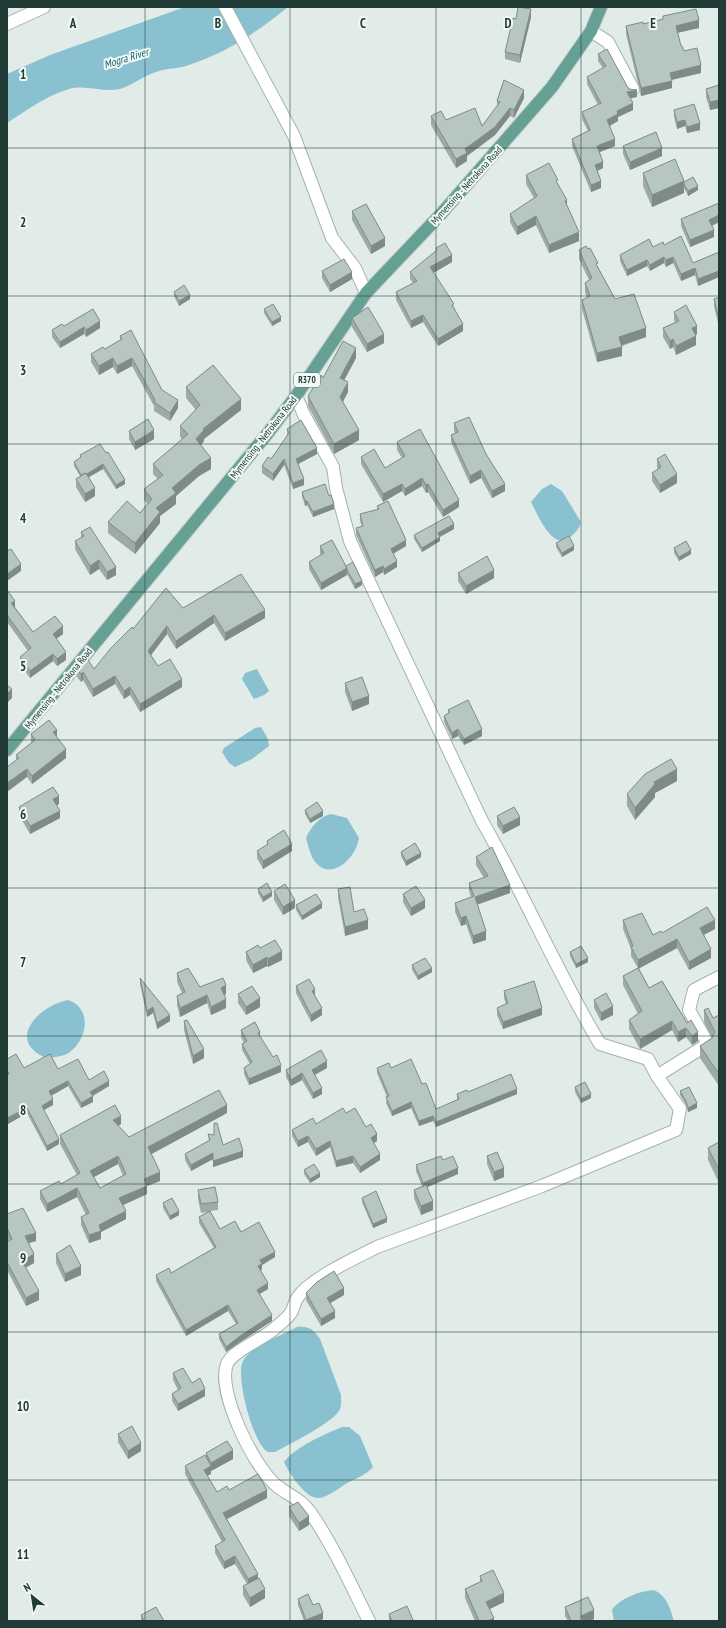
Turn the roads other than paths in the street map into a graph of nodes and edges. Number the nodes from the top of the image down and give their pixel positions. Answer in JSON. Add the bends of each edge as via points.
{"nodes":[{"id":1,"x":44,"y":7,"type":"edge"},
{"id":2,"x":224,"y":7,"type":"edge"},
{"id":3,"x":601,"y":7,"type":"edge"},
{"id":4,"x":7,"y":24,"type":"edge"},
{"id":5,"x":591,"y":31,"type":"junction"},
{"id":6,"x":633,"y":89,"type":"edge"},
{"id":7,"x":366,"y":293,"type":"junction"},
{"id":8,"x":296,"y":396,"type":"junction"},
{"id":9,"x":7,"y":750,"type":"edge"},
{"id":10,"x":719,"y":977,"type":"edge"},
{"id":11,"x":657,"y":1076,"type":"junction"},
{"id":12,"x":369,"y":1621,"type":"edge"}],
"edges":[{"from":1,"to":4,"type":"street"},
{"from":2,"to":7,"type":"street","via":[[294,136],[332,238],[355,268]]},
{"from":3,"to":5,"type":"main road","name":"Mymensing - Netrokona Road","number":"R370"},
{"from":5,"to":6,"type":"street","via":[[608,42]]},
{"from":5,"to":7,"type":"main road","name":"Mymensing - Netrokona Road","number":"R370","via":[[552,87],[441,214]]},
{"from":7,"to":8,"type":"main road","name":"Mymensing - Netrokona Road","number":"R370"},
{"from":8,"to":9,"type":"main road","name":"Mymensing - Netrokona Road","number":"R370"},
{"from":8,"to":11,"type":"street","via":[[333,467],[350,541],[482,821],[581,1012],[600,1044],[648,1059]]},
{"from":10,"to":11,"type":"street","via":[[694,990],[689,1010],[708,1044]]},
{"from":11,"to":12,"type":"street","via":[[680,1109],[676,1130],[549,1183],[377,1247],[316,1281],[298,1296],[291,1312],[275,1328],[227,1363],[225,1378],[231,1407],[253,1458],[277,1486],[294,1496],[311,1513]]}]}
